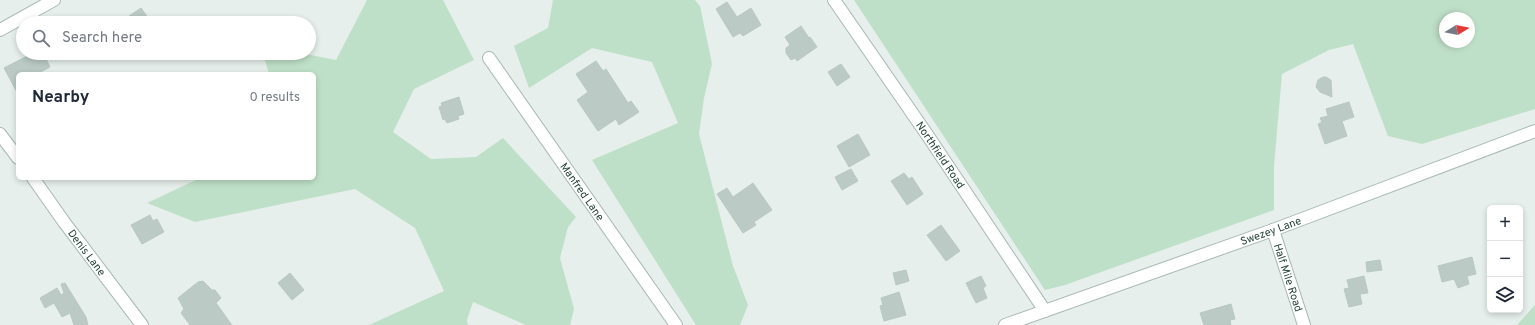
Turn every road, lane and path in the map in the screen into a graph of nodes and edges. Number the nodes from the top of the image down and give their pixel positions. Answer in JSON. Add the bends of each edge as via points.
{"nodes":[{"id":1,"x":54,"y":0,"type":"edge"},
{"id":2,"x":834,"y":0,"type":"edge"},
{"id":3,"x":25,"y":16,"type":"edge"},
{"id":4,"x":16,"y":21,"type":"edge"},
{"id":5,"x":0,"y":30,"type":"edge"},
{"id":6,"x":489,"y":58,"type":"dead end"},
{"id":7,"x":1535,"y":132,"type":"edge"},
{"id":8,"x":0,"y":134,"type":"edge"},
{"id":9,"x":16,"y":155,"type":"edge"},
{"id":10,"x":34,"y":180,"type":"edge"},
{"id":11,"x":1273,"y":230,"type":"junction"},
{"id":12,"x":1045,"y":311,"type":"junction"},
{"id":13,"x":142,"y":325,"type":"edge"},
{"id":14,"x":676,"y":325,"type":"edge"},
{"id":15,"x":1005,"y":325,"type":"edge"},
{"id":16,"x":1304,"y":325,"type":"edge"}],
"edges":[{"from":1,"to":3,"type":"street"},
{"from":2,"to":12,"type":"street","name":"Northfield Road"},
{"from":4,"to":5,"type":"street"},
{"from":6,"to":14,"type":"street","name":"Manfred Lane"},
{"from":7,"to":11,"type":"street","name":"Swezey Lane"},
{"from":8,"to":9,"type":"street"},
{"from":10,"to":13,"type":"street","name":"Denis Lane"},
{"from":11,"to":12,"type":"street","name":"Swezey Lane"},
{"from":11,"to":16,"type":"street","name":"Half Mile Road"},
{"from":12,"to":15,"type":"street","name":"Swezey Lane"}]}
